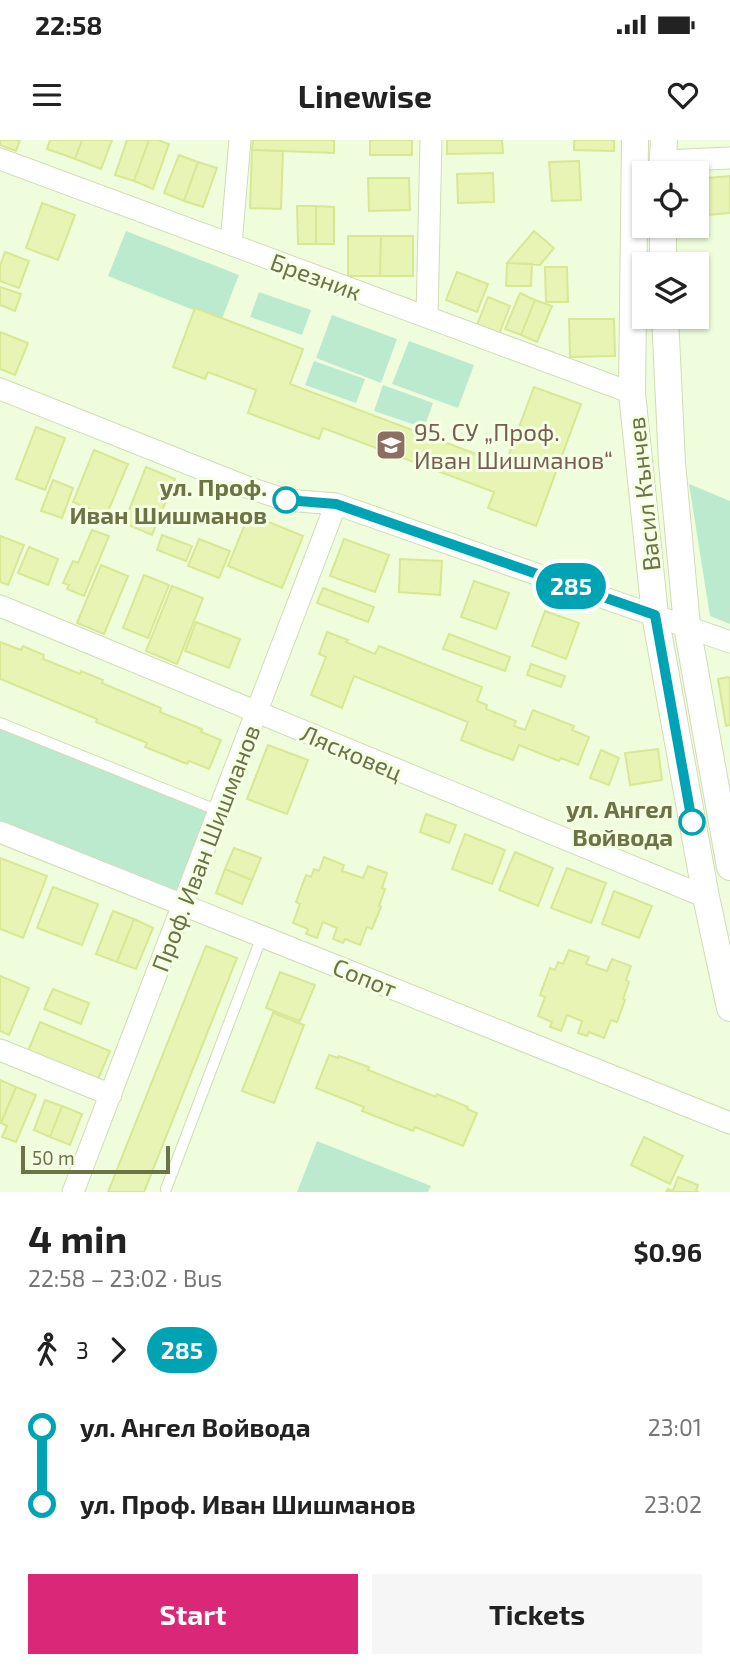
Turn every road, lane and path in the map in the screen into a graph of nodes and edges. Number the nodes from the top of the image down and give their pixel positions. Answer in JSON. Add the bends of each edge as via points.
{"nodes":[{"id":1,"x":240,"y":140,"type":"edge"},
{"id":2,"x":431,"y":140,"type":"edge"},
{"id":3,"x":635,"y":140,"type":"edge"},
{"id":4,"x":663,"y":158,"type":"edge"},
{"id":5,"x":730,"y":158,"type":"edge"},
{"id":6,"x":0,"y":159,"type":"edge"},
{"id":7,"x":231,"y":244,"type":"junction"},
{"id":8,"x":426,"y":317,"type":"junction"},
{"id":9,"x":666,"y":329,"type":"edge"},
{"id":10,"x":0,"y":389,"type":"edge"},
{"id":11,"x":632,"y":393,"type":"junction"},
{"id":12,"x":336,"y":504,"type":"junction"},
{"id":13,"x":0,"y":606,"type":"edge"},
{"id":14,"x":655,"y":615,"type":"junction"},
{"id":15,"x":687,"y":626,"type":"junction"},
{"id":16,"x":730,"y":642,"type":"edge"},
{"id":17,"x":257,"y":712,"type":"junction"},
{"id":18,"x":0,"y":723,"type":"edge"},
{"id":19,"x":219,"y":811,"type":"junction"},
{"id":20,"x":0,"y":832,"type":"edge"},
{"id":21,"x":730,"y":867,"type":"edge"},
{"id":22,"x":705,"y":897,"type":"junction"},
{"id":23,"x":183,"y":905,"type":"junction"},
{"id":24,"x":262,"y":936,"type":"junction"},
{"id":25,"x":730,"y":1008,"type":"edge"},
{"id":26,"x":0,"y":1050,"type":"edge"},
{"id":27,"x":111,"y":1095,"type":"junction"},
{"id":28,"x":730,"y":1123,"type":"edge"},
{"id":29,"x":166,"y":1189,"type":"dead end"},
{"id":30,"x":74,"y":1192,"type":"edge"}],
"edges":[{"from":1,"to":7,"type":"street"},
{"from":2,"to":8,"type":"street"},
{"from":3,"to":11,"type":"street","name":"Васил Кънчев"},
{"from":4,"to":5,"type":"street"},
{"from":6,"to":7,"type":"street","name":"Брезник"},
{"from":7,"to":8,"type":"street","name":"Брезник"},
{"from":8,"to":11,"type":"street","name":"Брезник"},
{"from":9,"to":15,"type":"street","name":"Васил Кънчев"},
{"from":10,"to":12,"type":"street","via":[[247,487],[286,500]]},
{"from":11,"to":14,"type":"street","name":"Васил Кънчев"},
{"from":12,"to":14,"type":"street"},
{"from":12,"to":17,"type":"street","name":"Проф. Иван Шишманов"},
{"from":13,"to":17,"type":"street","name":"Лясковец"},
{"from":14,"to":15,"type":"street"},
{"from":14,"to":22,"type":"street","name":"Васил Кънчев"},
{"from":15,"to":16,"type":"street"},
{"from":15,"to":21,"type":"street","name":"Васил Кънчев"},
{"from":17,"to":19,"type":"street","name":"Проф. Иван Шишманов"},
{"from":17,"to":22,"type":"street","name":"Лясковец"},
{"from":18,"to":19,"type":"lane"},
{"from":19,"to":23,"type":"street","name":"Проф. Иван Шишманов"},
{"from":20,"to":23,"type":"street","name":"Сопот"},
{"from":22,"to":25,"type":"street","name":"Васил Кънчев"},
{"from":23,"to":24,"type":"street","name":"Сопот"},
{"from":23,"to":27,"type":"street","name":"Проф. Иван Шишманов"},
{"from":24,"to":28,"type":"street","name":"Сопот"},
{"from":24,"to":29,"type":"lane"},
{"from":26,"to":27,"type":"street"},
{"from":27,"to":30,"type":"street","name":"Проф. Иван Шишманов"}]}
